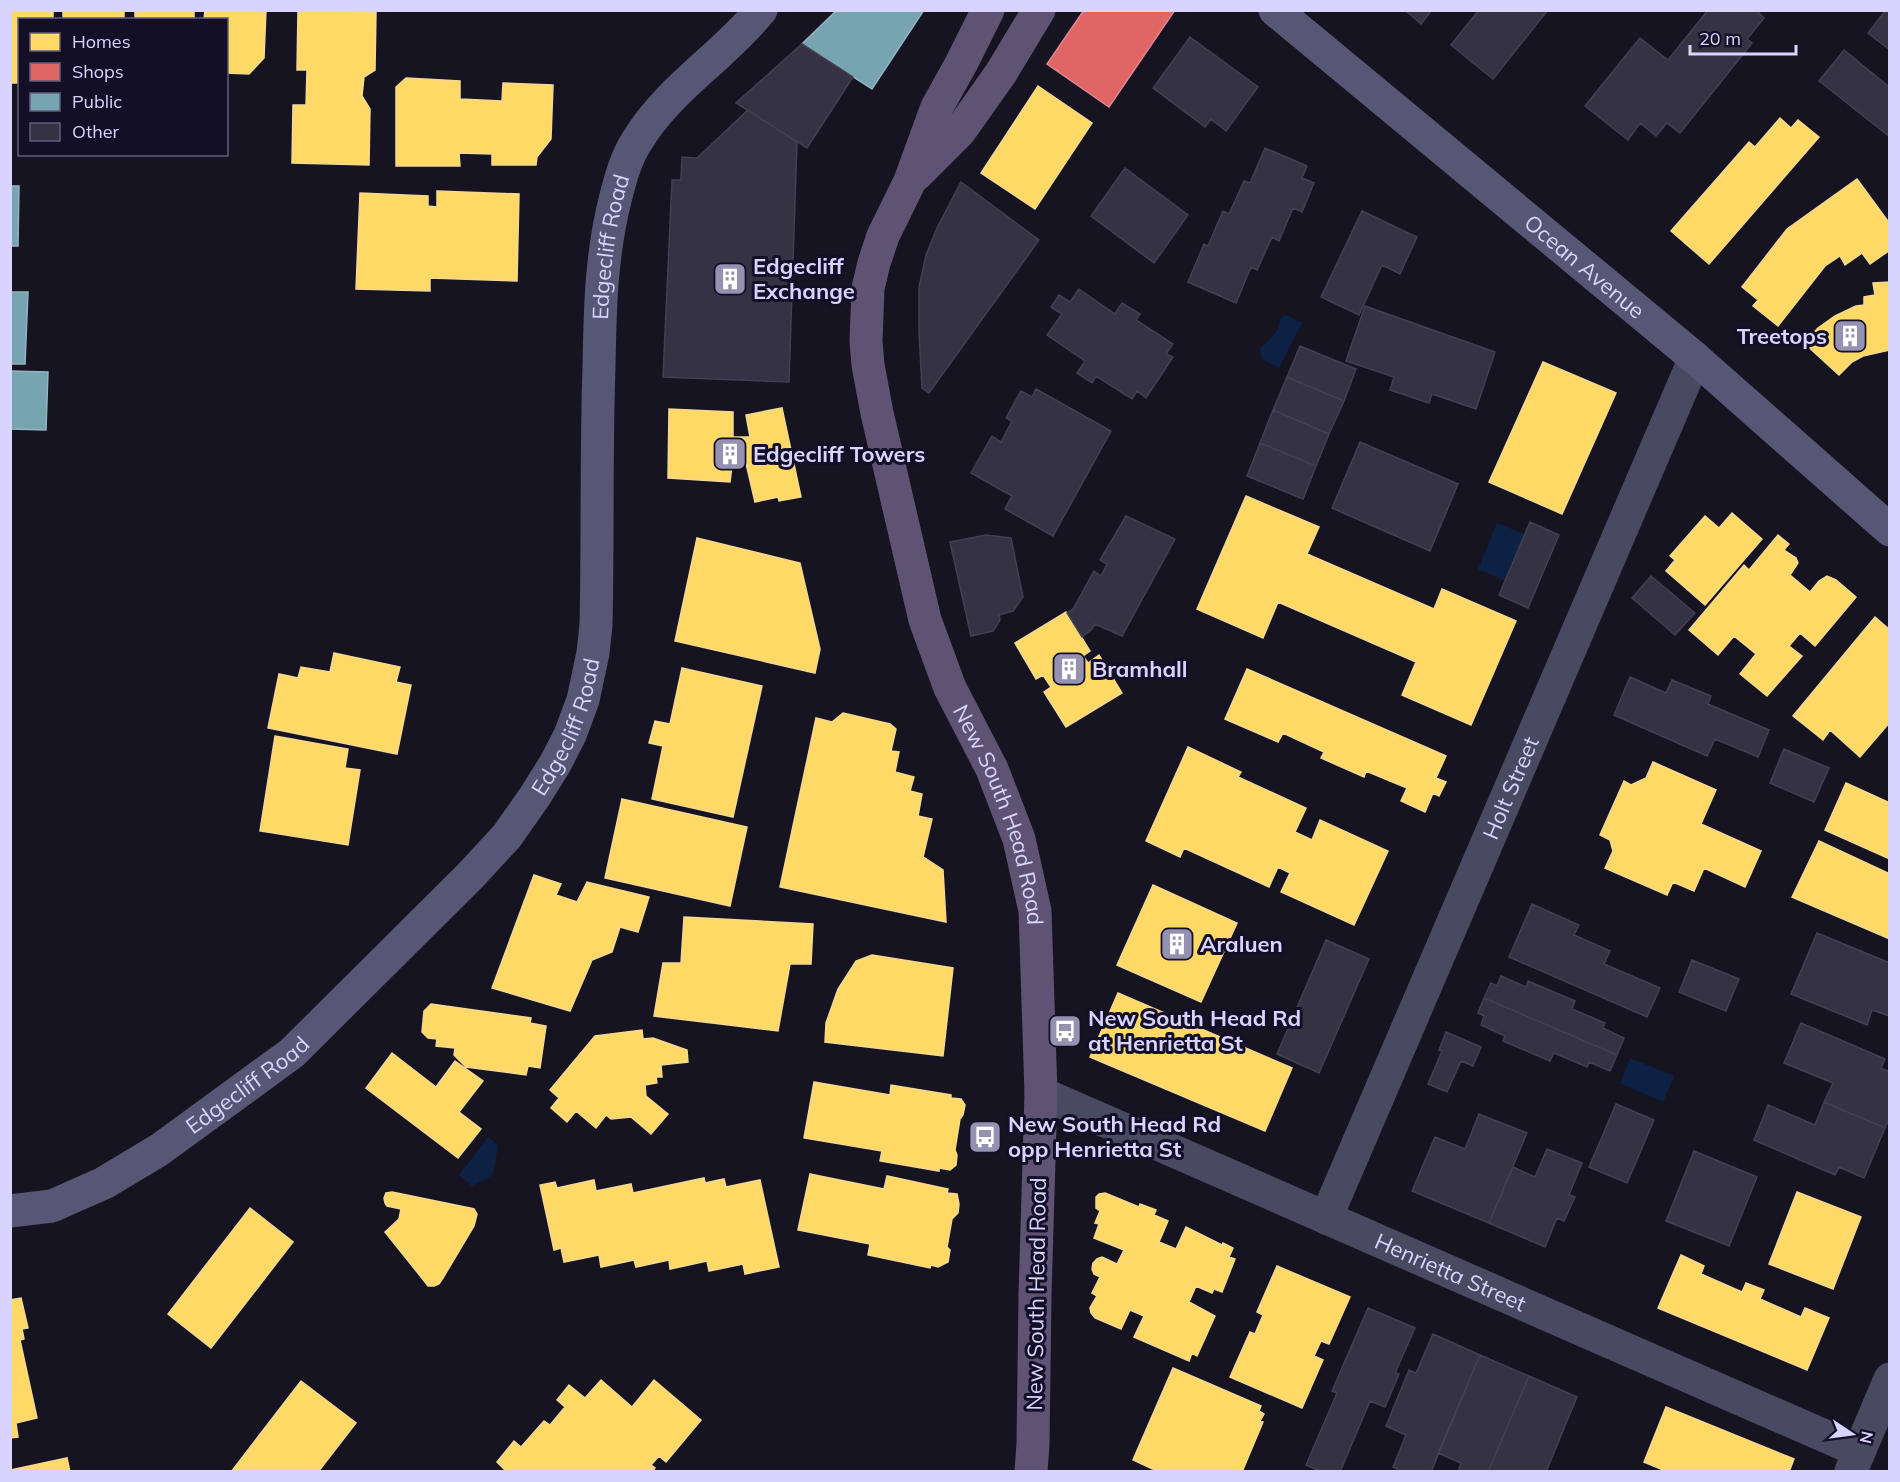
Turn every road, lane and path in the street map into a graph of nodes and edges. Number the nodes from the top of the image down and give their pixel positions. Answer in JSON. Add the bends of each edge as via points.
{"nodes":[{"id":1,"x":988,"y":10,"type":"edge"},
{"id":2,"x":1040,"y":10,"type":"edge"},
{"id":3,"x":1275,"y":10,"type":"edge"},
{"id":4,"x":760,"y":15,"type":"edge"},
{"id":5,"x":910,"y":181,"type":"junction"},
{"id":6,"x":1695,"y":358,"type":"junction"},
{"id":7,"x":1890,"y":530,"type":"edge"},
{"id":8,"x":1041,"y":1093,"type":"junction"},
{"id":9,"x":10,"y":1211,"type":"edge"},
{"id":10,"x":1326,"y":1218,"type":"junction"},
{"id":11,"x":1890,"y":1379,"type":"edge"},
{"id":12,"x":1855,"y":1461,"type":"edge"},
{"id":13,"x":1031,"y":1472,"type":"edge"}],
"edges":[{"from":1,"to":5,"type":"main road","name":"New South Head Road","via":[[937,107]]},
{"from":2,"to":5,"type":"main road","name":"New South Head Road","via":[[960,131]]},
{"from":3,"to":6,"type":"street","name":"Ocean Avenue"},
{"from":4,"to":9,"type":"street","name":"Edgecliff Road","via":[[665,104],[646,127],[628,158],[613,209],[604,254],[600,334],[593,653],[583,700],[570,735],[535,796],[507,836],[478,867],[292,1053],[159,1149],[104,1183],[52,1206]]},
{"from":5,"to":8,"type":"main road","name":"New South Head Road","via":[[884,236],[870,280],[866,314],[868,365],[924,620],[950,688],[992,770],[1019,840],[1035,911]]},
{"from":6,"to":7,"type":"street","name":"Ocean Avenue"},
{"from":6,"to":10,"type":"street","name":"Holt Street"},
{"from":8,"to":10,"type":"street","name":"Henrietta Street"},
{"from":8,"to":13,"type":"main road","name":"New South Head Road"},
{"from":10,"to":12,"type":"street","name":"Henrietta Street"},
{"from":11,"to":12,"type":"street"}]}
